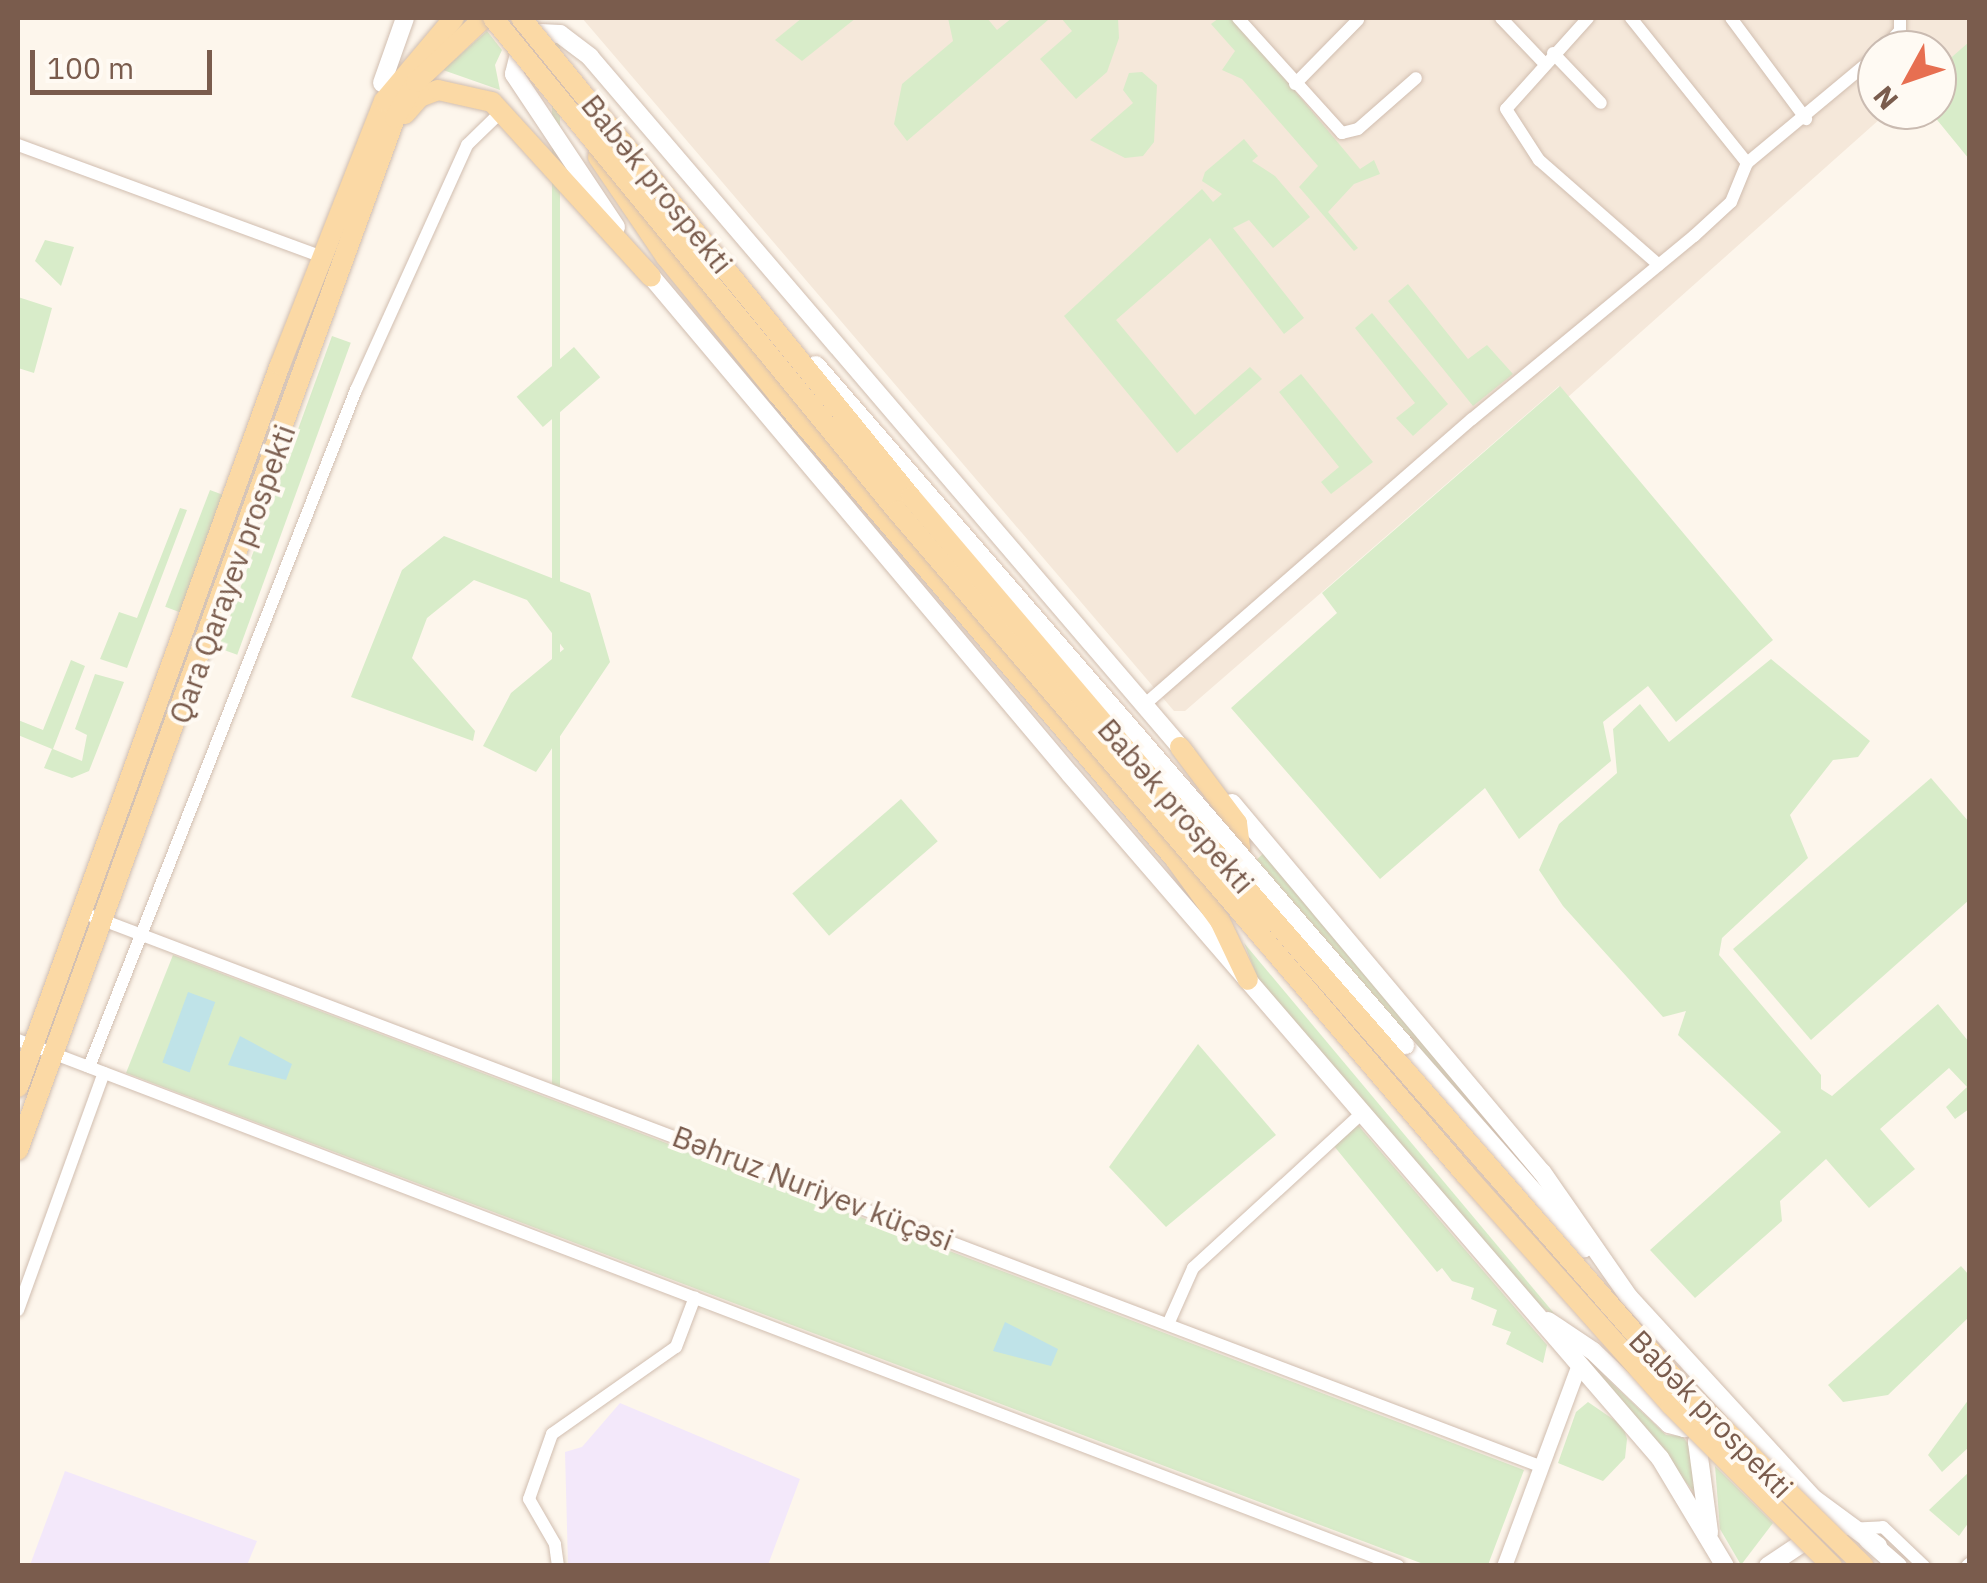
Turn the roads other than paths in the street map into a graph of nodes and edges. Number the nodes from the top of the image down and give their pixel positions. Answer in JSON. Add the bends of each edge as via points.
{"nodes":[{"id":1,"x":405,"y":18,"type":"edge"},
{"id":2,"x":443,"y":18,"type":"edge"},
{"id":3,"x":454,"y":18,"type":"edge"},
{"id":4,"x":521,"y":18,"type":"edge"},
{"id":5,"x":570,"y":18,"type":"edge"},
{"id":6,"x":1238,"y":18,"type":"edge"},
{"id":7,"x":1500,"y":18,"type":"edge"},
{"id":8,"x":1588,"y":18,"type":"edge"},
{"id":9,"x":1632,"y":18,"type":"edge"},
{"id":10,"x":1731,"y":18,"type":"edge"},
{"id":11,"x":485,"y":19,"type":"edge"},
{"id":12,"x":1358,"y":20,"type":"dead end"},
{"id":13,"x":590,"y":57,"type":"junction"},
{"id":14,"x":1548,"y":58,"type":"junction"},
{"id":15,"x":1857,"y":72,"type":"edge"},
{"id":16,"x":1416,"y":78,"type":"dead end"},
{"id":17,"x":382,"y":83,"type":"junction"},
{"id":18,"x":1295,"y":84,"type":"junction"},
{"id":19,"x":559,"y":96,"type":"junction"},
{"id":20,"x":1602,"y":103,"type":"dead end"},
{"id":21,"x":503,"y":110,"type":"junction"},
{"id":22,"x":1806,"y":119,"type":"junction"},
{"id":23,"x":358,"y":144,"type":"junction"},
{"id":24,"x":18,"y":145,"type":"edge"},
{"id":25,"x":639,"y":160,"type":"junction"},
{"id":26,"x":1748,"y":163,"type":"junction"},
{"id":27,"x":371,"y":194,"type":"junction"},
{"id":28,"x":344,"y":205,"type":"junction"},
{"id":29,"x":315,"y":254,"type":"junction"},
{"id":30,"x":1659,"y":265,"type":"junction"},
{"id":31,"x":651,"y":277,"type":"junction"},
{"id":32,"x":305,"y":302,"type":"junction"},
{"id":33,"x":1144,"y":705,"type":"junction"},
{"id":34,"x":1180,"y":747,"type":"junction"},
{"id":35,"x":1175,"y":859,"type":"junction"},
{"id":36,"x":84,"y":913,"type":"junction"},
{"id":37,"x":104,"y":922,"type":"junction"},
{"id":38,"x":144,"y":938,"type":"junction"},
{"id":39,"x":1248,"y":980,"type":"junction"},
{"id":40,"x":26,"y":1043,"type":"edge"},
{"id":41,"x":56,"y":1054,"type":"junction"},
{"id":42,"x":89,"y":1067,"type":"junction"},
{"id":43,"x":104,"y":1072,"type":"junction"},
{"id":44,"x":18,"y":1087,"type":"edge"},
{"id":45,"x":1362,"y":1113,"type":"junction"},
{"id":46,"x":18,"y":1150,"type":"edge"},
{"id":47,"x":695,"y":1297,"type":"junction"},
{"id":48,"x":1629,"y":1297,"type":"junction"},
{"id":49,"x":18,"y":1310,"type":"edge"},
{"id":50,"x":1531,"y":1310,"type":"junction"},
{"id":51,"x":1169,"y":1322,"type":"junction"},
{"id":52,"x":1578,"y":1364,"type":"junction"},
{"id":53,"x":1747,"y":1427,"type":"junction"},
{"id":54,"x":1540,"y":1466,"type":"junction"},
{"id":55,"x":1851,"y":1528,"type":"junction"},
{"id":56,"x":1824,"y":1533,"type":"junction"},
{"id":57,"x":1709,"y":1534,"type":"junction"},
{"id":58,"x":1878,"y":1546,"type":"junction"},
{"id":59,"x":558,"y":1566,"type":"edge"},
{"id":60,"x":1398,"y":1566,"type":"edge"},
{"id":61,"x":1504,"y":1566,"type":"edge"},
{"id":62,"x":1725,"y":1566,"type":"edge"},
{"id":63,"x":1768,"y":1566,"type":"edge"},
{"id":64,"x":1832,"y":1566,"type":"edge"},
{"id":65,"x":1864,"y":1566,"type":"edge"},
{"id":66,"x":1898,"y":1566,"type":"edge"},
{"id":67,"x":1924,"y":1566,"type":"edge"}],
"edges":[{"from":1,"to":17,"type":"main road"},
{"from":2,"to":17,"type":"main road"},
{"from":3,"to":28,"type":"main road","name":"Qara Qarayev prospekti","via":[[392,86]]},
{"from":4,"to":25,"type":"main road","name":"Babək prospekti","bridge":true},
{"from":5,"to":13,"type":"main road"},
{"from":6,"to":18,"type":"street"},
{"from":7,"to":14,"type":"street"},
{"from":8,"to":14,"type":"street"},
{"from":9,"to":26,"type":"street"},
{"from":10,"to":22,"type":"street"},
{"from":11,"to":19,"type":"main road","name":"Babək prospekti","bridge":true},
{"from":11,"to":27,"type":"main road","name":"Qara Qarayev prospekti","via":[[404,100]]},
{"from":12,"to":18,"type":"street"},
{"from":13,"to":31,"type":"main road","name":"Babək prospekti","via":[[560,34],[540,33],[521,46],[514,74]]},
{"from":13,"to":33,"type":"main road","name":"Babək prospekti"},
{"from":14,"to":20,"type":"street"},
{"from":14,"to":30,"type":"street","via":[[1509,100],[1507,112],[1539,160]]},
{"from":15,"to":22,"type":"street"},
{"from":16,"to":18,"type":"street","via":[[1349,134]]},
{"from":17,"to":23,"type":"main road"},
{"from":19,"to":35,"type":"main road","bridge":true,"via":[[666,257]]},
{"from":19,"to":64,"type":"main road","name":"Babək prospekti","bridge":true,"via":[[956,582],[1479,1190],[1671,1405]]},
{"from":21,"to":27,"type":"main road","via":[[462,92],[420,97],[406,113]]},
{"from":21,"to":31,"type":"main road"},
{"from":21,"to":38,"type":"street","via":[[467,144],[356,390]]},
{"from":22,"to":26,"type":"street"},
{"from":23,"to":28,"type":"main road"},
{"from":23,"to":29,"type":"street"},
{"from":24,"to":29,"type":"street"},
{"from":25,"to":48,"type":"main road","bridge":true},
{"from":25,"to":65,"type":"main road","name":"Babək prospekti","bridge":true,"via":[[911,497],[1608,1305],[1740,1448]]},
{"from":26,"to":30,"type":"street","via":[[1731,202]]},
{"from":27,"to":37,"type":"main road","name":"Qara Qarayev prospekti"},
{"from":28,"to":32,"type":"main road","name":"Qara Qarayev prospekti"},
{"from":29,"to":32,"type":"street"},
{"from":30,"to":33,"type":"street"},
{"from":31,"to":39,"type":"main road","name":"Babək prospekti"},
{"from":32,"to":36,"type":"main road","name":"Qara Qarayev prospekti"},
{"from":33,"to":34,"type":"main road","name":"Babək prospekti"},
{"from":34,"to":35,"type":"main road","via":[[1237,823],[1241,838],[1235,859],[1214,874],[1195,874]]},
{"from":34,"to":48,"type":"main road","name":"Babək prospekti","via":[[1542,1172]]},
{"from":35,"to":39,"type":"main road","via":[[1220,921]]},
{"from":36,"to":37,"type":"street","name":"Bəhruz Nuriyev küçəsi"},
{"from":36,"to":40,"type":"main road","name":"Qara Qarayev prospekti"},
{"from":37,"to":38,"type":"street","name":"Bəhruz Nuriyev küçəsi"},
{"from":37,"to":41,"type":"main road","name":"Qara Qarayev prospekti"},
{"from":38,"to":42,"type":"street"},
{"from":38,"to":51,"type":"street","name":"Bəhruz Nuriyev küçəsi"},
{"from":39,"to":45,"type":"main road","name":"Babək prospekti"},
{"from":40,"to":41,"type":"street"},
{"from":40,"to":44,"type":"main road","name":"Qara Qarayev prospekti"},
{"from":41,"to":42,"type":"street"},
{"from":41,"to":46,"type":"main road","name":"Qara Qarayev prospekti"},
{"from":42,"to":43,"type":"street"},
{"from":43,"to":47,"type":"street"},
{"from":43,"to":49,"type":"street"},
{"from":45,"to":50,"type":"main road","name":"Babək prospekti"},
{"from":45,"to":51,"type":"street","via":[[1193,1268]]},
{"from":47,"to":59,"type":"street","via":[[676,1348],[552,1434],[529,1499],[554,1544]]},
{"from":47,"to":60,"type":"street"},
{"from":48,"to":50,"type":"main road","via":[[1705,1393],[1704,1414],[1692,1425],[1669,1424],[1593,1351]]},
{"from":48,"to":53,"type":"main road","name":"Babək prospekti"},
{"from":50,"to":52,"type":"main road","name":"Babək prospekti"},
{"from":51,"to":54,"type":"street","name":"Bəhruz Nuriyev küçəsi"},
{"from":52,"to":54,"type":"street"},
{"from":52,"to":57,"type":"main road","name":"Babək prospekti","via":[[1678,1482]]},
{"from":53,"to":55,"type":"main road","name":"Babək prospekti"},
{"from":53,"to":57,"type":"main road","via":[[1724,1416],[1699,1431]]},
{"from":54,"to":61,"type":"street"},
{"from":55,"to":56,"type":"street"},
{"from":55,"to":58,"type":"main road","name":"Babək prospekti"},
{"from":55,"to":67,"type":"street","via":[[1883,1527]]},
{"from":56,"to":58,"type":"main road"},
{"from":56,"to":63,"type":"main road","via":[[1801,1540]]},
{"from":57,"to":62,"type":"main road","name":"Babək prospekti"},
{"from":58,"to":66,"type":"main road","name":"Babək prospekti"}]}
